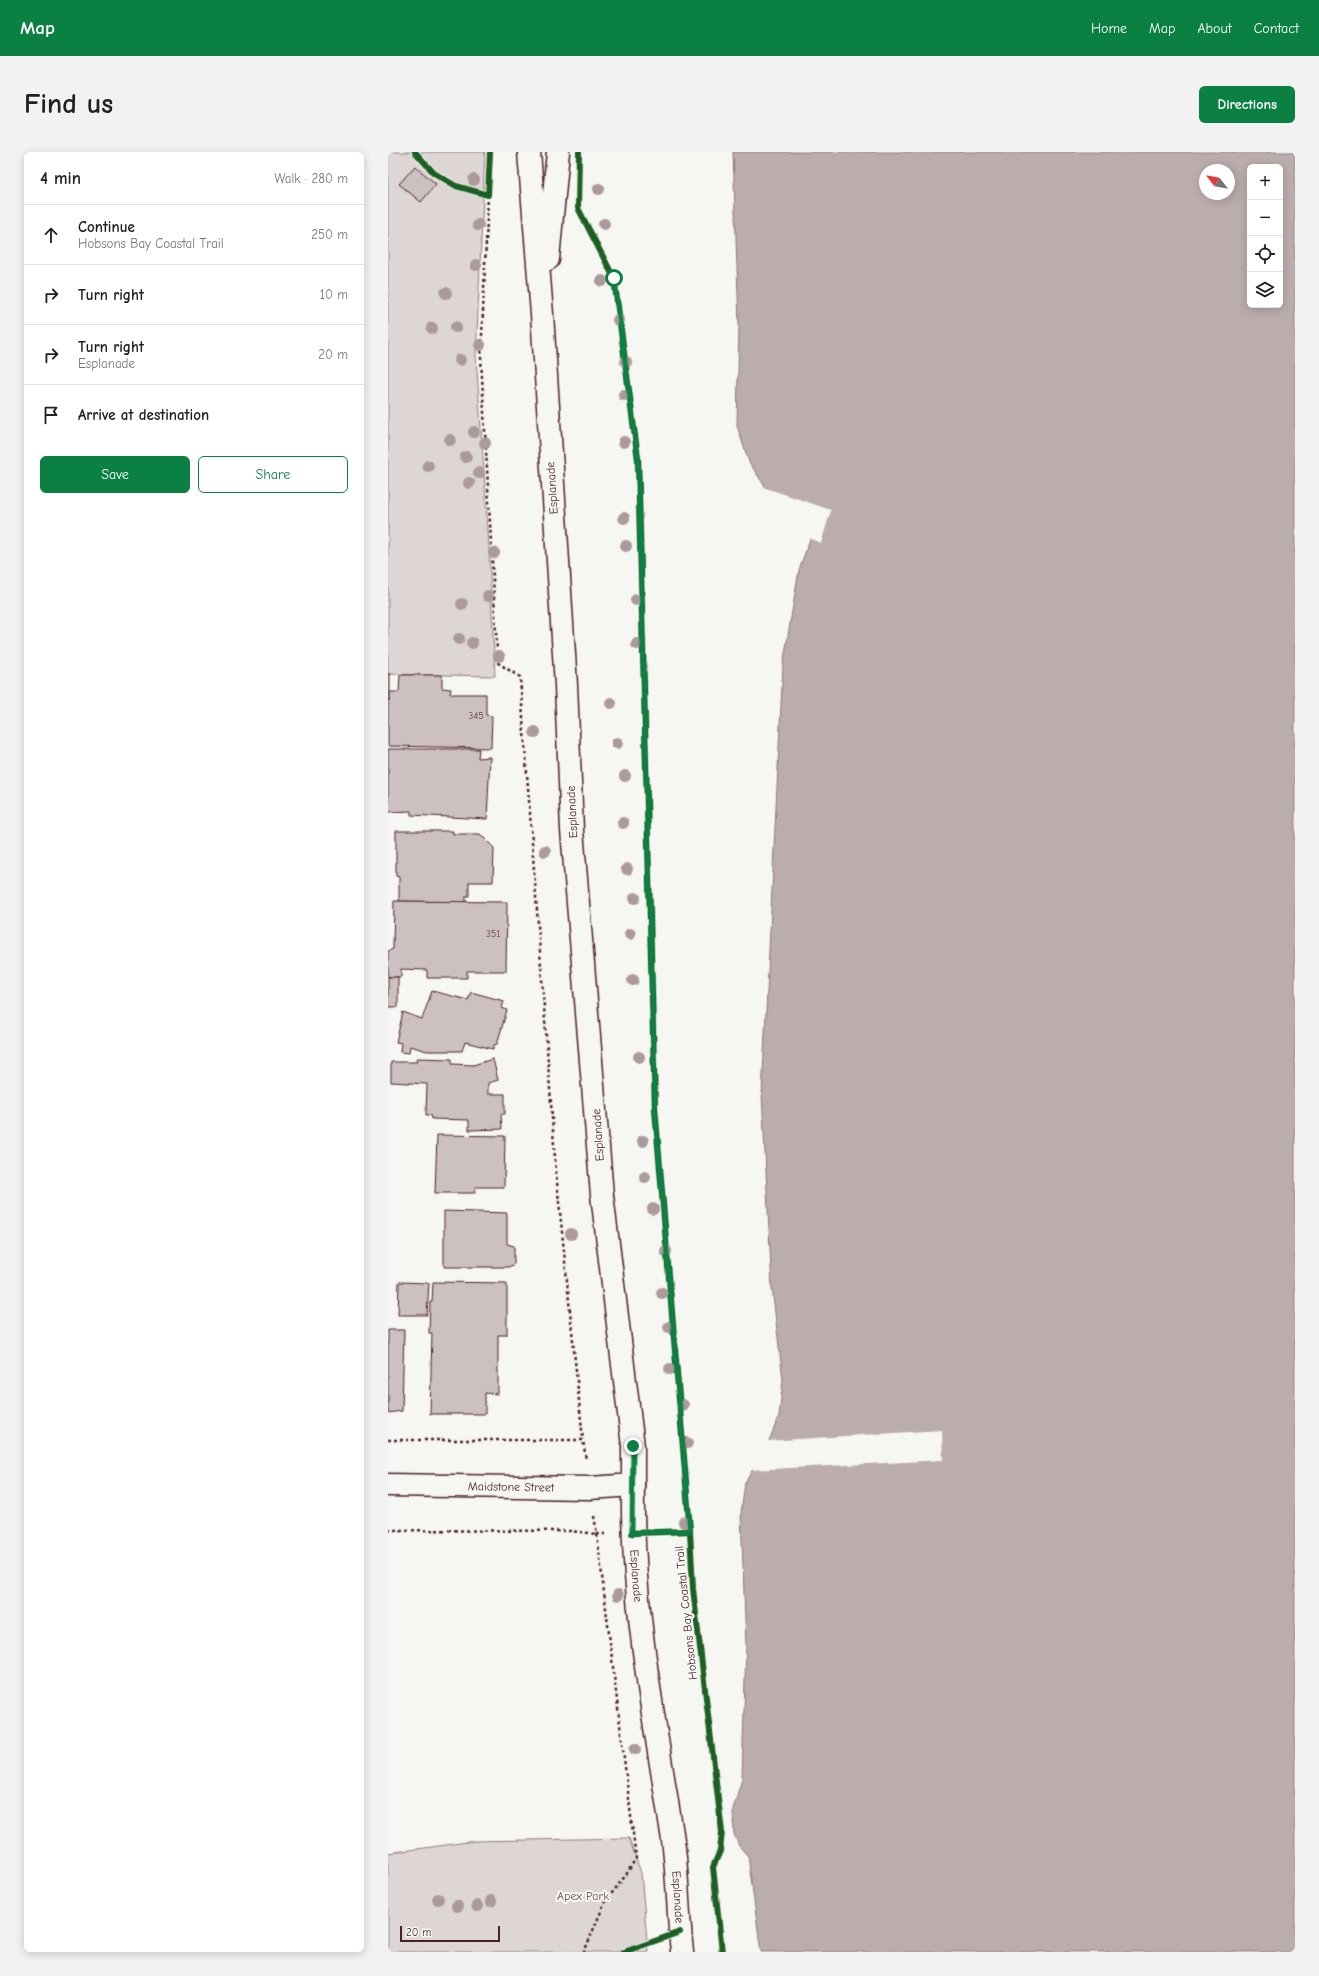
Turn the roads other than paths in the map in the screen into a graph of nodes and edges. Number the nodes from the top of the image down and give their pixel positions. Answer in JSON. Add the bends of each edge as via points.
{"nodes":[{"id":1,"x":529,"y":152,"type":"edge"},
{"id":2,"x":558,"y":152,"type":"edge"},
{"id":3,"x":542,"y":314,"type":"junction"},
{"id":4,"x":388,"y":1485,"type":"edge"},
{"id":5,"x":633,"y":1485,"type":"junction"},
{"id":6,"x":682,"y":1952,"type":"edge"}],
"edges":[{"from":1,"to":3,"type":"street","name":"Esplanade"},
{"from":2,"to":3,"type":"street","name":"Esplanade"},
{"from":3,"to":5,"type":"street","name":"Esplanade","via":[[566,685],[572,830],[602,1195],[633,1446]]},
{"from":4,"to":5,"type":"street","name":"Maidstone Street","via":[[590,1488]]},
{"from":5,"to":6,"type":"street","name":"Esplanade","via":[[632,1533],[635,1574],[652,1718],[673,1841]]}]}
